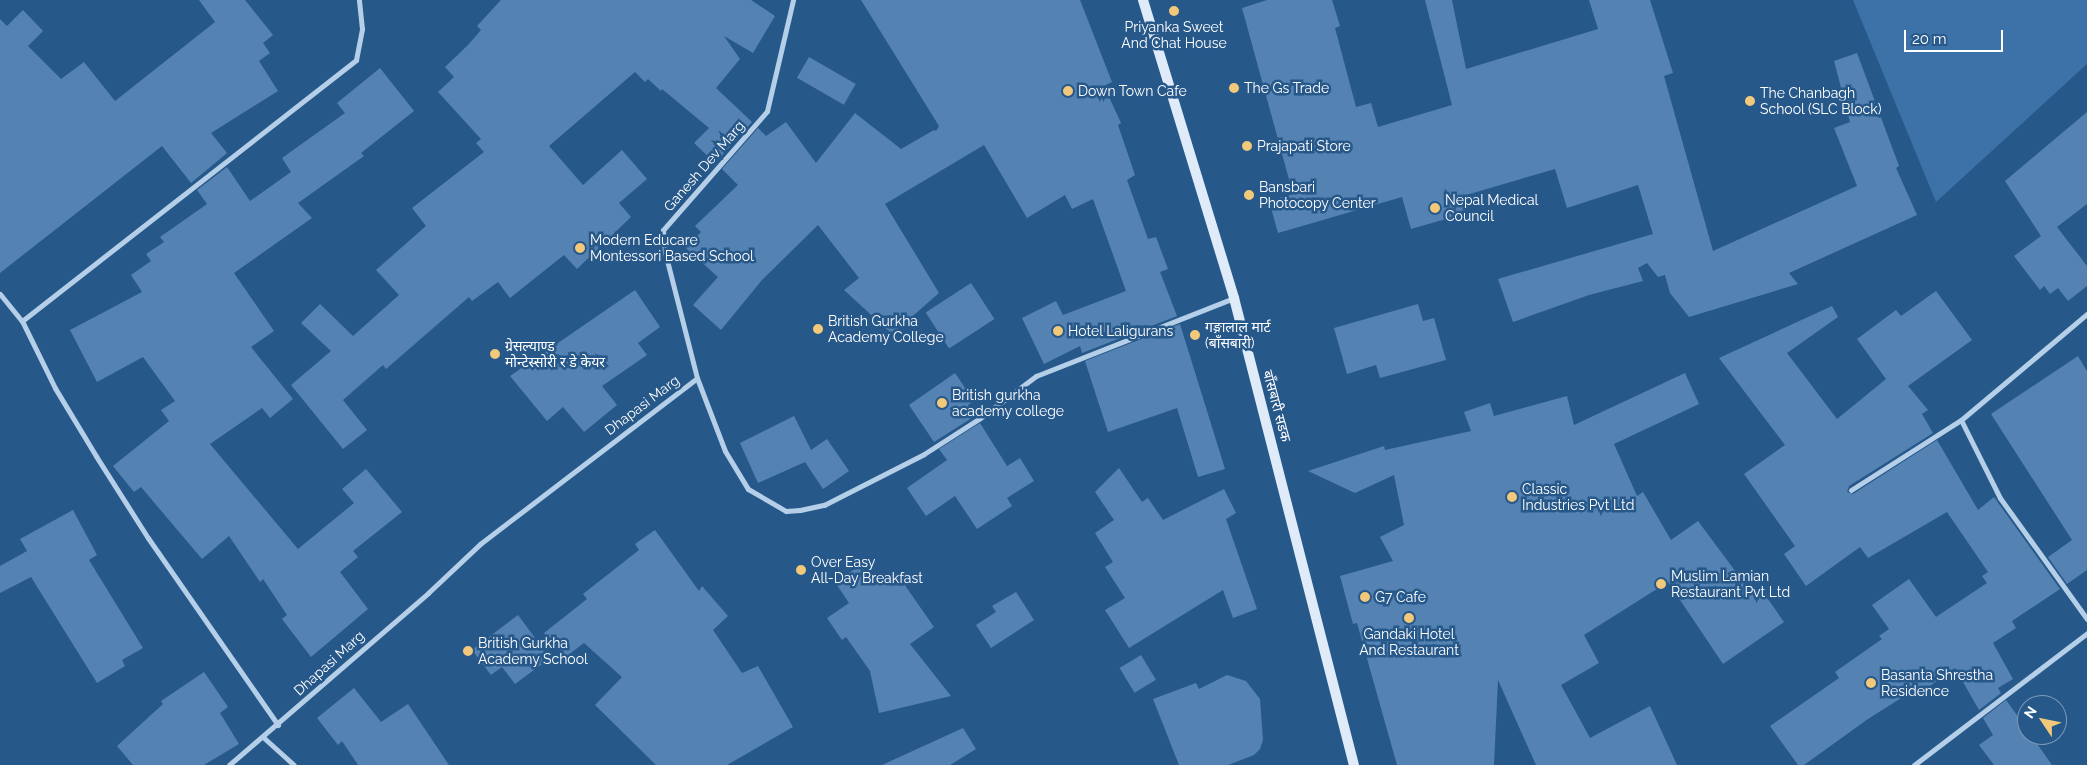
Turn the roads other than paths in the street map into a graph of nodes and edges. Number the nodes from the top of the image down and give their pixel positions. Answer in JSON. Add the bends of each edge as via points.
{"nodes":[{"id":1,"x":359,"y":0,"type":"edge"},
{"id":2,"x":793,"y":0,"type":"edge"},
{"id":3,"x":1143,"y":0,"type":"edge"},
{"id":4,"x":0,"y":294,"type":"edge"},
{"id":5,"x":1234,"y":298,"type":"junction"},
{"id":6,"x":2087,"y":314,"type":"edge"},
{"id":7,"x":22,"y":321,"type":"junction"},
{"id":8,"x":697,"y":378,"type":"junction"},
{"id":9,"x":1961,"y":420,"type":"junction"},
{"id":10,"x":1851,"y":490,"type":"dead end"},
{"id":11,"x":2087,"y":619,"type":"edge"},
{"id":12,"x":2087,"y":633,"type":"edge"},
{"id":13,"x":278,"y":725,"type":"junction"},
{"id":14,"x":264,"y":738,"type":"junction"},
{"id":15,"x":229,"y":765,"type":"edge"},
{"id":16,"x":294,"y":765,"type":"edge"},
{"id":17,"x":1354,"y":765,"type":"edge"},
{"id":18,"x":1914,"y":765,"type":"edge"}],
"edges":[{"from":1,"to":7,"type":"street","via":[[362,29],[356,60]]},
{"from":2,"to":8,"type":"street","name":"Ganesh Dev Marg","via":[[767,111],[663,230],[664,250]]},
{"from":3,"to":5,"type":"main road","name":"बाँसबारी सडक"},
{"from":4,"to":7,"type":"street"},
{"from":5,"to":8,"type":"street","name":"Dhapasi Marg","via":[[1036,376],[924,454],[824,505],[800,510],[786,511],[748,489],[726,451]]},
{"from":5,"to":17,"type":"main road","name":"बाँसबारी सडक"},
{"from":6,"to":9,"type":"street"},
{"from":7,"to":13,"type":"street","via":[[55,388],[96,456],[148,538]]},
{"from":8,"to":13,"type":"street","name":"Dhapasi Marg","via":[[480,544]]},
{"from":9,"to":10,"type":"street"},
{"from":9,"to":11,"type":"street","via":[[2000,498]]},
{"from":12,"to":18,"type":"street"},
{"from":13,"to":14,"type":"street","name":"Dhapasi Marg"},
{"from":14,"to":15,"type":"street","name":"Dhapasi Marg"},
{"from":14,"to":16,"type":"street"}]}
